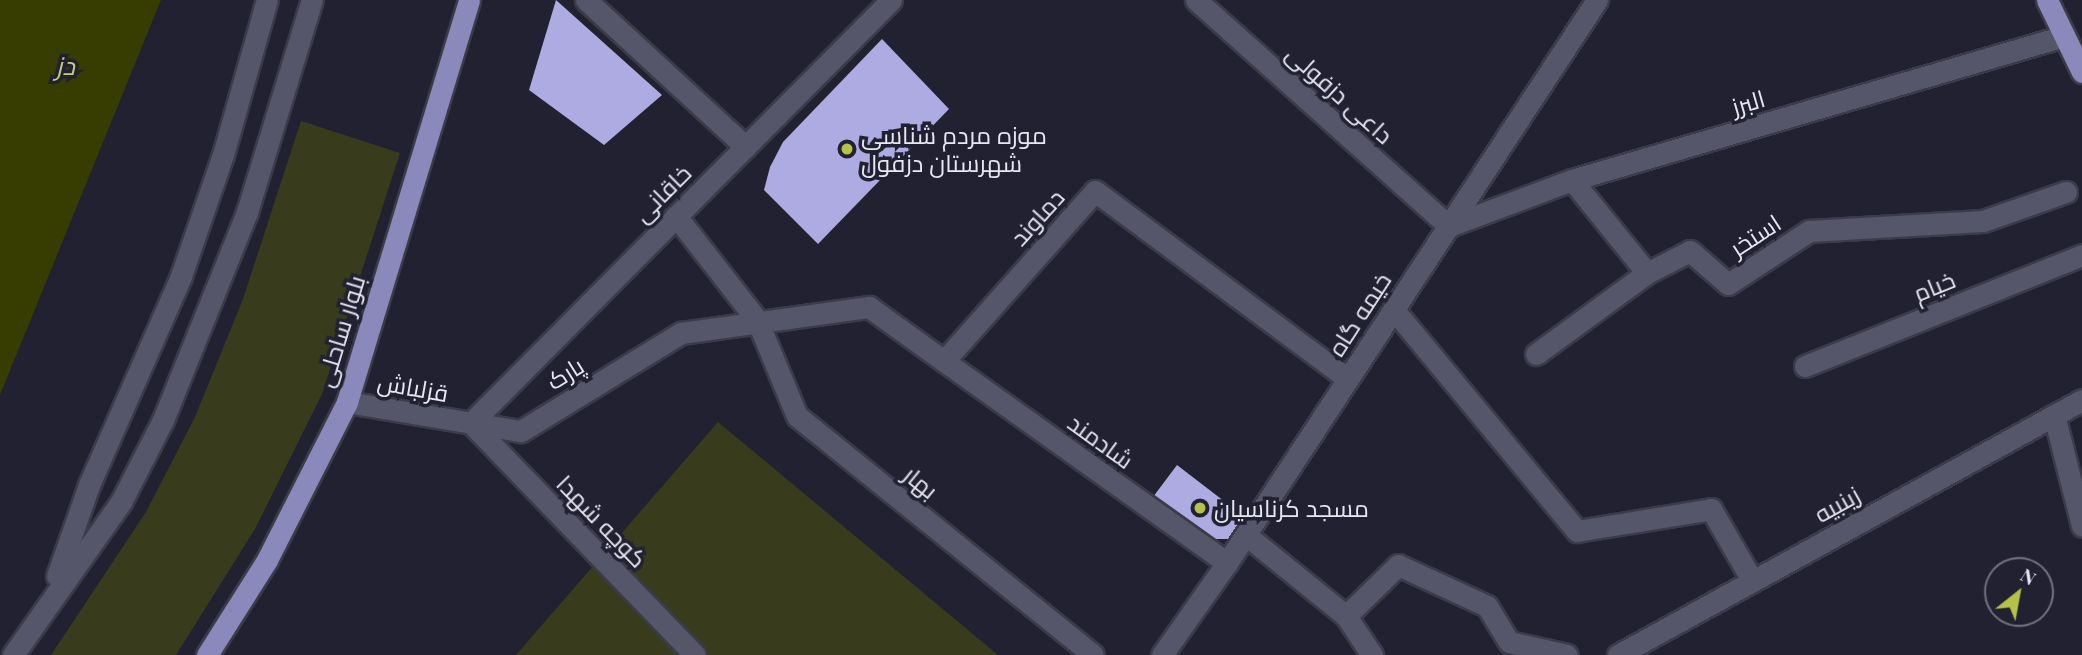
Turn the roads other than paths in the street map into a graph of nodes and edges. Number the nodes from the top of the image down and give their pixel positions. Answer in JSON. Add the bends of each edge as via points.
{"nodes":[{"id":1,"x":267,"y":0,"type":"edge"},
{"id":2,"x":312,"y":0,"type":"edge"},
{"id":3,"x":469,"y":0,"type":"edge"},
{"id":4,"x":586,"y":0,"type":"edge"},
{"id":5,"x":891,"y":0,"type":"edge"},
{"id":6,"x":1196,"y":0,"type":"edge"},
{"id":7,"x":1597,"y":0,"type":"edge"},
{"id":8,"x":2047,"y":0,"type":"edge"},
{"id":9,"x":2064,"y":36,"type":"junction"},
{"id":10,"x":2082,"y":72,"type":"edge"},
{"id":11,"x":746,"y":147,"type":"junction"},
{"id":12,"x":1572,"y":180,"type":"junction"},
{"id":13,"x":2066,"y":192,"type":"dead end"},
{"id":14,"x":676,"y":216,"type":"junction"},
{"id":15,"x":1449,"y":226,"type":"junction"},
{"id":16,"x":2082,"y":255,"type":"edge"},
{"id":17,"x":1647,"y":273,"type":"junction"},
{"id":18,"x":1394,"y":310,"type":"junction"},
{"id":19,"x":757,"y":320,"type":"junction"},
{"id":20,"x":1536,"y":354,"type":"dead end"},
{"id":21,"x":944,"y":361,"type":"junction"},
{"id":22,"x":1805,"y":366,"type":"dead end"},
{"id":23,"x":1348,"y":379,"type":"junction"},
{"id":24,"x":2082,"y":400,"type":"edge"},
{"id":25,"x":347,"y":402,"type":"junction"},
{"id":26,"x":2054,"y":415,"type":"junction"},
{"id":27,"x":471,"y":423,"type":"junction"},
{"id":28,"x":2082,"y":526,"type":"edge"},
{"id":29,"x":1246,"y":535,"type":"junction"},
{"id":30,"x":1227,"y":563,"type":"junction"},
{"id":31,"x":1752,"y":580,"type":"junction"},
{"id":32,"x":50,"y":597,"type":"junction"},
{"id":33,"x":1346,"y":616,"type":"junction"},
{"id":34,"x":1164,"y":654,"type":"edge"},
{"id":35,"x":1627,"y":654,"type":"edge"},
{"id":36,"x":13,"y":655,"type":"edge"},
{"id":37,"x":207,"y":655,"type":"edge"},
{"id":38,"x":695,"y":655,"type":"edge"},
{"id":39,"x":1092,"y":655,"type":"edge"},
{"id":40,"x":1372,"y":655,"type":"edge"},
{"id":41,"x":1567,"y":655,"type":"edge"}],
"edges":[{"from":1,"to":32,"type":"street","via":[[223,155],[181,276],[89,485]]},
{"from":2,"to":32,"type":"street","via":[[247,212],[199,339],[121,502]]},
{"from":3,"to":25,"type":"main road","name":"بلوار ساحلی"},
{"from":4,"to":11,"type":"street"},
{"from":5,"to":11,"type":"street","name":"خاقانی"},
{"from":6,"to":15,"type":"street","name":"داعی دزفولی"},
{"from":7,"to":15,"type":"street","name":"خیمه گاه"},
{"from":8,"to":9,"type":"main road"},
{"from":9,"to":10,"type":"main road"},
{"from":9,"to":12,"type":"street","name":"البرز"},
{"from":11,"to":14,"type":"street","name":"خاقانی"},
{"from":12,"to":15,"type":"street","name":"البرز"},
{"from":12,"to":17,"type":"street"},
{"from":13,"to":17,"type":"street","name":"استخر","via":[[1983,221],[1809,231],[1728,284],[1690,251]]},
{"from":14,"to":19,"type":"street","name":"بهار"},
{"from":14,"to":27,"type":"street","name":"خاقانی"},
{"from":15,"to":18,"type":"street","name":"خیمه گاه"},
{"from":16,"to":22,"type":"street","name":"خیام"},
{"from":17,"to":20,"type":"street"},
{"from":18,"to":23,"type":"street","name":"خیمه گاه"},
{"from":18,"to":31,"type":"street","via":[[1577,531],[1710,509]]},
{"from":19,"to":21,"type":"street","via":[[869,307]]},
{"from":19,"to":27,"type":"street","name":"پارک","via":[[681,333],[521,431]]},
{"from":19,"to":39,"type":"street","name":"بهار","via":[[797,416]]},
{"from":21,"to":23,"type":"street","name":"دماوند","via":[[1095,191]]},
{"from":21,"to":30,"type":"street","name":"شادمند"},
{"from":23,"to":29,"type":"street","name":"خیمه گاه"},
{"from":24,"to":26,"type":"street","name":"زینبیه"},
{"from":25,"to":27,"type":"street","name":"قزلباش"},
{"from":25,"to":37,"type":"main road","name":"بلوار ساحلی","via":[[267,560]]},
{"from":26,"to":28,"type":"street"},
{"from":26,"to":31,"type":"street","name":"زینبیه"},
{"from":27,"to":38,"type":"street","name":"کوچه شهدا"},
{"from":29,"to":30,"type":"street","name":"خیمه گاه"},
{"from":29,"to":33,"type":"street"},
{"from":30,"to":34,"type":"street","name":"خیمه گاه"},
{"from":31,"to":35,"type":"street","name":"زینبیه"},
{"from":32,"to":36,"type":"street"},
{"from":33,"to":40,"type":"street"},
{"from":33,"to":41,"type":"street","via":[[1398,565],[1488,606],[1509,642]]}]}
